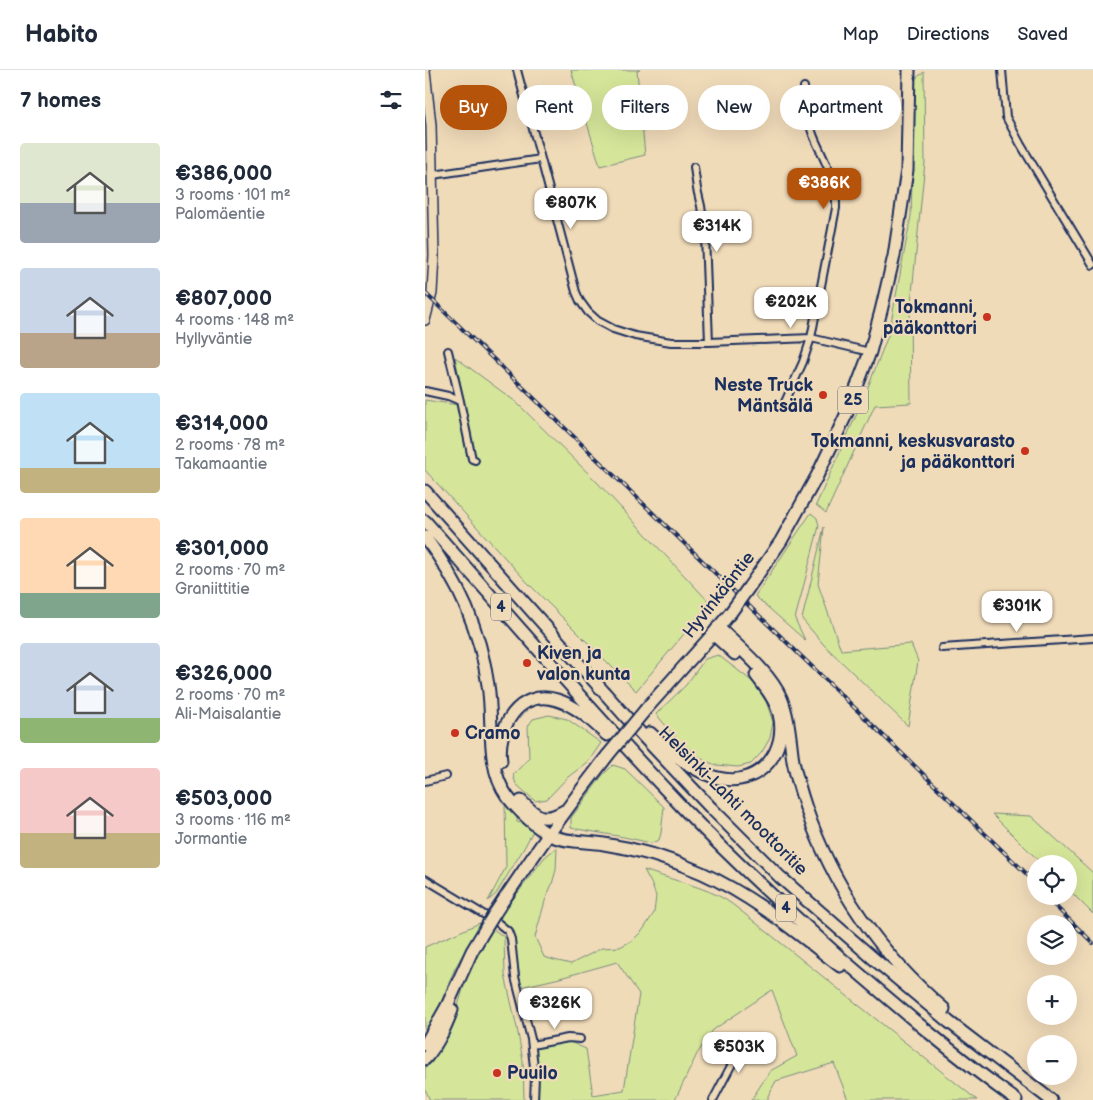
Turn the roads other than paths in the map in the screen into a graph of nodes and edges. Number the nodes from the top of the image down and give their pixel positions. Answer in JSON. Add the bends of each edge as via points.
{"nodes":[{"id":1,"x":517,"y":70,"type":"edge"},
{"id":2,"x":902,"y":70,"type":"edge"},
{"id":3,"x":909,"y":70,"type":"edge"},
{"id":4,"x":1002,"y":70,"type":"edge"},
{"id":5,"x":425,"y":71,"type":"edge"},
{"id":6,"x":811,"y":130,"type":"edge"},
{"id":7,"x":541,"y":159,"type":"junction"},
{"id":8,"x":694,"y":167,"type":"dead end"},
{"id":9,"x":433,"y":175,"type":"junction"},
{"id":10,"x":903,"y":192,"type":"junction"},
{"id":11,"x":1093,"y":265,"type":"edge"},
{"id":12,"x":425,"y":320,"type":"edge"},
{"id":13,"x":811,"y":338,"type":"junction"},
{"id":14,"x":709,"y":342,"type":"junction"},
{"id":15,"x":448,"y":351,"type":"dead end"},
{"id":16,"x":870,"y":352,"type":"junction"},
{"id":17,"x":425,"y":391,"type":"edge"},
{"id":18,"x":460,"y":401,"type":"junction"},
{"id":19,"x":785,"y":402,"type":"dead end"},
{"id":20,"x":475,"y":460,"type":"dead end"},
{"id":21,"x":425,"y":491,"type":"edge"},
{"id":22,"x":425,"y":521,"type":"edge"},
{"id":23,"x":425,"y":537,"type":"edge"},
{"id":24,"x":715,"y":630,"type":"junction"},
{"id":25,"x":1093,"y":638,"type":"edge"},
{"id":26,"x":564,"y":647,"type":"junction"},
{"id":27,"x":942,"y":648,"type":"dead end"},
{"id":28,"x":446,"y":776,"type":"dead end"},
{"id":29,"x":425,"y":781,"type":"edge"},
{"id":30,"x":683,"y":808,"type":"junction"},
{"id":31,"x":564,"y":811,"type":"junction"},
{"id":32,"x":548,"y":834,"type":"junction"},
{"id":33,"x":576,"y":841,"type":"junction"},
{"id":34,"x":519,"y":878,"type":"junction"},
{"id":35,"x":425,"y":879,"type":"edge"},
{"id":36,"x":463,"y":969,"type":"junction"},
{"id":37,"x":581,"y":1039,"type":"dead end"},
{"id":38,"x":756,"y":1039,"type":"dead end"},
{"id":39,"x":937,"y":1039,"type":"junction"},
{"id":40,"x":532,"y":1044,"type":"junction"},
{"id":41,"x":425,"y":1045,"type":"edge"},
{"id":42,"x":425,"y":1058,"type":"edge"},
{"id":43,"x":997,"y":1060,"type":"junction"},
{"id":44,"x":535,"y":1100,"type":"edge"},
{"id":45,"x":713,"y":1100,"type":"edge"},
{"id":46,"x":1016,"y":1100,"type":"edge"},
{"id":47,"x":1051,"y":1100,"type":"edge"}],
"edges":[{"from":1,"to":7,"type":"street"},
{"from":2,"to":10,"type":"highway","name":"Hyvinkääntie","number":"25"},
{"from":3,"to":10,"type":"highway","name":"Hyvinkääntie","number":"25","via":[[909,133]]},
{"from":4,"to":11,"type":"street","via":[[1006,117]]},
{"from":5,"to":9,"type":"street"},
{"from":6,"to":13,"type":"street","via":[[832,176],[836,198]]},
{"from":7,"to":9,"type":"street"},
{"from":7,"to":14,"type":"street","via":[[576,292],[588,312],[613,329],[635,336],[671,342]]},
{"from":8,"to":14,"type":"street","via":[[705,235]]},
{"from":9,"to":12,"type":"street","via":[[434,275]]},
{"from":10,"to":16,"type":"highway","name":"Hyvinkääntie","number":"25","via":[[894,256]]},
{"from":13,"to":14,"type":"street"},
{"from":13,"to":16,"type":"street"},
{"from":13,"to":19,"type":"street"},
{"from":15,"to":18,"type":"street"},
{"from":16,"to":24,"type":"highway","name":"Hyvinkääntie","number":"25","bridge":true,"via":[[846,415],[781,541]]},
{"from":17,"to":18,"type":"street"},
{"from":18,"to":20,"type":"street","via":[[472,459]]},
{"from":21,"to":26,"type":"highway","name":"Helsinki-Lahti moottoritie","number":"4"},
{"from":22,"to":30,"type":"highway","number":"4"},
{"from":23,"to":32,"type":"highway","via":[[466,606],[480,644],[489,688],[497,778],[513,803]]},
{"from":24,"to":26,"type":"highway","via":[[771,696],[780,720],[779,746],[773,757],[759,772],[736,780],[715,777],[676,755],[652,736]]},
{"from":24,"to":31,"type":"highway","name":"Hyvinkääntie","number":"25","bridge":true},
{"from":24,"to":43,"type":"highway","via":[[757,665],[781,698],[805,806],[839,884],[857,912],[897,962],[984,1043]]},
{"from":25,"to":27,"type":"street"},
{"from":26,"to":43,"type":"highway","name":"Helsinki-Lahti moottoritie","number":"4","via":[[643,736],[781,877],[874,960]]},
{"from":28,"to":29,"type":"street"},
{"from":30,"to":31,"type":"highway","via":[[573,707],[555,699],[528,701],[518,707],[504,727],[500,757],[505,778],[522,802],[545,818]]},
{"from":30,"to":39,"type":"highway","number":"4","via":[[768,892]]},
{"from":31,"to":32,"type":"highway","name":"Hyvinkääntie","number":"25"},
{"from":32,"to":33,"type":"highway"},
{"from":32,"to":34,"type":"highway","name":"Hyvinkääntie","number":"25"},
{"from":33,"to":34,"type":"highway","via":[[549,846]]},
{"from":33,"to":39,"type":"highway","via":[[647,853],[722,883],[779,919]]},
{"from":34,"to":36,"type":"highway","name":"Hyvinkääntie","number":"25","bridge":true},
{"from":35,"to":40,"type":"street","via":[[508,931],[515,977]]},
{"from":36,"to":41,"type":"highway","name":"Hyvinkääntie","number":"25"},
{"from":36,"to":42,"type":"highway","name":"Hyvinkääntie","number":"25","via":[[445,1027]]},
{"from":37,"to":40,"type":"street"},
{"from":38,"to":45,"type":"street","via":[[742,1045]]},
{"from":39,"to":46,"type":"highway","number":"4"},
{"from":40,"to":44,"type":"street"},
{"from":43,"to":47,"type":"highway","name":"Helsinki-Lahti moottoritie","number":"4"}]}
